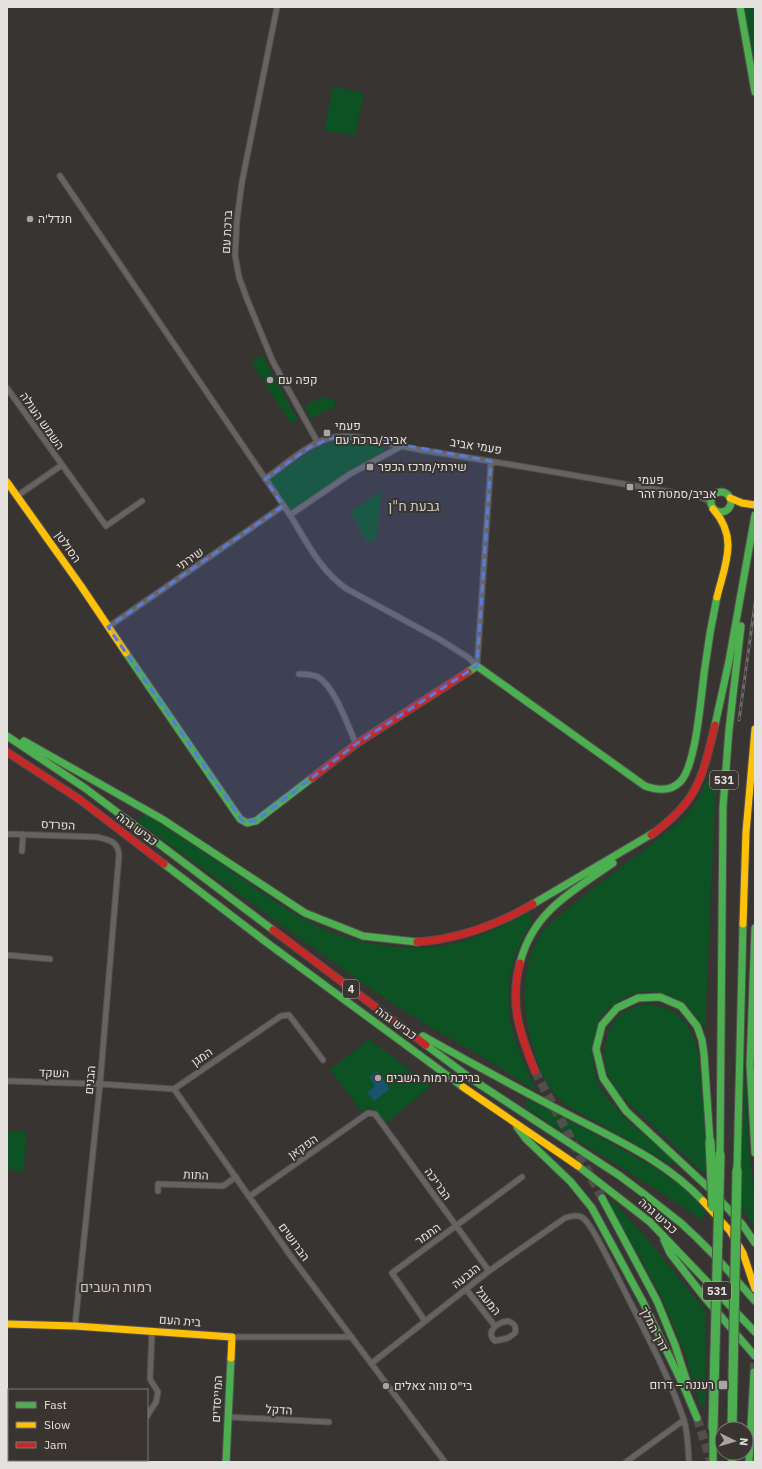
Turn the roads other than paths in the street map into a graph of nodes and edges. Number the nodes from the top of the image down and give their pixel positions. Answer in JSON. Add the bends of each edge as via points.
{"nodes":[{"id":1,"x":277,"y":7,"type":"edge"},
{"id":2,"x":740,"y":7,"type":"edge"},
{"id":3,"x":755,"y":92,"type":"edge"},
{"id":4,"x":60,"y":176,"type":"dead end"},
{"id":5,"x":7,"y":388,"type":"edge"},
{"id":6,"x":318,"y":443,"type":"junction"},
{"id":7,"x":400,"y":447,"type":"junction"},
{"id":8,"x":491,"y":461,"type":"junction"},
{"id":9,"x":62,"y":465,"type":"junction"},
{"id":10,"x":265,"y":479,"type":"junction"},
{"id":11,"x":7,"y":482,"type":"edge"},
{"id":12,"x":713,"y":495,"type":"junction"},
{"id":13,"x":17,"y":496,"type":"junction"},
{"id":14,"x":695,"y":496,"type":"junction"},
{"id":15,"x":730,"y":498,"type":"junction"},
{"id":16,"x":142,"y":501,"type":"dead end"},
{"id":17,"x":742,"y":503,"type":"junction"},
{"id":18,"x":755,"y":505,"type":"edge"},
{"id":19,"x":283,"y":506,"type":"junction"},
{"id":20,"x":712,"y":507,"type":"junction"},
{"id":21,"x":729,"y":509,"type":"junction"},
{"id":22,"x":755,"y":514,"type":"edge"},
{"id":23,"x":290,"y":515,"type":"junction"},
{"id":24,"x":725,"y":526,"type":"junction"},
{"id":25,"x":755,"y":531,"type":"edge"},
{"id":26,"x":108,"y":627,"type":"junction"},
{"id":27,"x":477,"y":666,"type":"junction"},
{"id":28,"x":299,"y":674,"type":"dead end"},
{"id":29,"x":755,"y":729,"type":"edge"},
{"id":30,"x":7,"y":732,"type":"edge"},
{"id":31,"x":7,"y":736,"type":"edge"},
{"id":32,"x":356,"y":744,"type":"junction"},
{"id":33,"x":7,"y":752,"type":"edge"},
{"id":34,"x":655,"y":832,"type":"junction"},
{"id":35,"x":7,"y":834,"type":"edge"},
{"id":36,"x":23,"y":834,"type":"junction"},
{"id":37,"x":108,"y":840,"type":"joint"},
{"id":38,"x":22,"y":851,"type":"dead end"},
{"id":39,"x":755,"y":928,"type":"edge"},
{"id":40,"x":7,"y":955,"type":"edge"},
{"id":41,"x":50,"y":959,"type":"dead end"},
{"id":42,"x":363,"y":997,"type":"junction"},
{"id":43,"x":752,"y":998,"type":"junction"},
{"id":44,"x":323,"y":1060,"type":"dead end"},
{"id":45,"x":535,"y":1071,"type":"tunnel mouth"},
{"id":46,"x":755,"y":1076,"type":"edge"},
{"id":47,"x":7,"y":1081,"type":"edge"},
{"id":48,"x":100,"y":1084,"type":"junction"},
{"id":49,"x":174,"y":1089,"type":"junction"},
{"id":50,"x":368,"y":1113,"type":"joint"},
{"id":51,"x":512,"y":1121,"type":"junction"},
{"id":52,"x":755,"y":1153,"type":"edge"},
{"id":53,"x":236,"y":1177,"type":"junction"},
{"id":54,"x":522,"y":1177,"type":"dead end"},
{"id":55,"x":158,"y":1191,"type":"dead end"},
{"id":56,"x":250,"y":1196,"type":"junction"},
{"id":57,"x":602,"y":1198,"type":"tunnel mouth"},
{"id":58,"x":578,"y":1216,"type":"joint"},
{"id":59,"x":456,"y":1226,"type":"junction"},
{"id":60,"x":662,"y":1234,"type":"junction"},
{"id":61,"x":755,"y":1243,"type":"edge"},
{"id":62,"x":489,"y":1271,"type":"junction"},
{"id":63,"x":717,"y":1289,"type":"junction"},
{"id":64,"x":755,"y":1289,"type":"edge"},
{"id":65,"x":466,"y":1290,"type":"junction"},
{"id":66,"x":755,"y":1301,"type":"edge"},
{"id":67,"x":425,"y":1321,"type":"junction"},
{"id":68,"x":7,"y":1324,"type":"edge"},
{"id":69,"x":75,"y":1326,"type":"junction"},
{"id":70,"x":495,"y":1326,"type":"junction"},
{"id":71,"x":152,"y":1331,"type":"junction"},
{"id":72,"x":755,"y":1332,"type":"edge"},
{"id":73,"x":232,"y":1337,"type":"junction"},
{"id":74,"x":352,"y":1337,"type":"junction"},
{"id":75,"x":755,"y":1356,"type":"edge"},
{"id":76,"x":372,"y":1363,"type":"junction"},
{"id":77,"x":754,"y":1372,"type":"dead end"},
{"id":78,"x":753,"y":1390,"type":"junction"},
{"id":79,"x":148,"y":1414,"type":"edge"},
{"id":80,"x":228,"y":1418,"type":"junction"},
{"id":81,"x":684,"y":1420,"type":"junction"},
{"id":82,"x":732,"y":1421,"type":"edge"},
{"id":83,"x":749,"y":1421,"type":"edge"},
{"id":84,"x":329,"y":1422,"type":"dead end"},
{"id":85,"x":443,"y":1461,"type":"edge"},
{"id":86,"x":226,"y":1462,"type":"edge"},
{"id":87,"x":626,"y":1462,"type":"edge"},
{"id":88,"x":689,"y":1462,"type":"edge"},
{"id":89,"x":713,"y":1462,"type":"edge"},
{"id":90,"x":749,"y":1462,"type":"edge"}],
"edges":[{"from":1,"to":6,"type":"street","name":"ברכת עם","via":[[240,194],[235,255],[239,277],[273,362]]},
{"from":2,"to":3,"type":"main road"},
{"from":4,"to":10,"type":"street"},
{"from":5,"to":9,"type":"street","name":"השמש העולה"},
{"from":6,"to":7,"type":"street","name":"פעמי אביב","via":[[331,438],[345,437]]},
{"from":6,"to":10,"type":"street","name":"פעמי אביב"},
{"from":7,"to":8,"type":"street","name":"פעמי אביב"},
{"from":7,"to":23,"type":"street","via":[[346,477]]},
{"from":8,"to":14,"type":"street","name":"פעמי אביב"},
{"from":8,"to":27,"type":"street"},
{"from":9,"to":13,"type":"street","name":"השמש העולה"},
{"from":9,"to":16,"type":"street","name":"השמש העולה","via":[[106,526]]},
{"from":10,"to":19,"type":"street"},
{"from":11,"to":13,"type":"main road","name":"הסולטן"},
{"from":12,"to":14,"type":"street","name":"פעמי אביב"},
{"from":12,"to":15,"type":"main road","via":[[721,491]]},
{"from":12,"to":20,"type":"main road"},
{"from":13,"to":26,"type":"main road","name":"הסולטן","via":[[82,586]]},
{"from":14,"to":20,"type":"street","name":"פעמי אביב","via":[[706,500]]},
{"from":15,"to":17,"type":"main road"},
{"from":15,"to":21,"type":"main road"},
{"from":17,"to":18,"type":"main road"},
{"from":17,"to":21,"type":"main road"},
{"from":19,"to":23,"type":"street"},
{"from":19,"to":26,"type":"street","name":"שירתי"},
{"from":20,"to":21,"type":"main road","via":[[720,512]]},
{"from":20,"to":24,"type":"main road"},
{"from":21,"to":24,"type":"main road"},
{"from":22,"to":34,"type":"main road","via":[[729,661],[705,768],[700,783],[679,814]]},
{"from":23,"to":27,"type":"street","via":[[313,553],[340,584],[439,639]]},
{"from":24,"to":27,"type":"main road","via":[[729,546],[714,605],[695,736],[686,772],[674,786],[661,790],[645,786]]},
{"from":25,"to":63,"type":"main road","number":"531","bridge":true,"via":[[734,680],[723,792]]},
{"from":26,"to":32,"type":"main road","name":"הסולטן","via":[[243,822],[251,823],[256,820]]},
{"from":27,"to":32,"type":"main road"},
{"from":28,"to":32,"type":"street","via":[[317,677],[326,684],[333,693]]},
{"from":29,"to":82,"type":"main road","number":"531","bridge":true,"via":[[744,879]]},
{"from":30,"to":34,"type":"main road","via":[[162,819],[305,913],[343,930],[382,939],[417,942],[438,940],[486,927],[530,906]]},
{"from":31,"to":42,"type":"main road","name":"כביש גהה","number":"4","via":[[84,788]]},
{"from":33,"to":51,"type":"main road","name":"כביש גהה","number":"4","via":[[79,799],[279,952]]},
{"from":34,"to":45,"type":"main road","via":[[552,908],[541,919],[527,941],[517,976],[515,1007],[522,1039]]},
{"from":35,"to":36,"type":"street","name":"הפרדס"},
{"from":36,"to":37,"type":"street","name":"הפרדס","via":[[97,837]]},
{"from":36,"to":38,"type":"street"},
{"from":37,"to":48,"type":"street","name":"הבנים","via":[[119,849],[119,855]]},
{"from":39,"to":43,"type":"main road"},
{"from":40,"to":41,"type":"street"},
{"from":42,"to":64,"type":"main road","via":[[437,1044],[645,1155],[673,1174],[697,1195],[730,1231],[743,1254]]},
{"from":42,"to":66,"type":"main road","name":"כביש גהה","number":"4","via":[[473,1080],[644,1194],[681,1223],[707,1248]]},
{"from":43,"to":46,"type":"main road"},
{"from":43,"to":52,"type":"main road","via":[[750,1065]]},
{"from":44,"to":49,"type":"street","name":"המגן","via":[[289,1014],[242,1042]]},
{"from":47,"to":48,"type":"street","name":"השקד"},
{"from":48,"to":49,"type":"street"},
{"from":48,"to":69,"type":"street","name":"הבנים"},
{"from":49,"to":53,"type":"street","name":"הברושים"},
{"from":50,"to":56,"type":"street","name":"הפקאן"},
{"from":50,"to":59,"type":"street","name":"הבריכה","via":[[375,1114]]},
{"from":51,"to":57,"type":"main road","via":[[526,1139],[571,1182],[592,1208],[643,1302],[697,1417],[666,1323]]},
{"from":51,"to":60,"type":"main road","name":"כביש גהה","number":"4","via":[[579,1166]]},
{"from":53,"to":55,"type":"street","name":"התות","via":[[224,1186],[158,1184]]},
{"from":53,"to":56,"type":"street","name":"הברושים"},
{"from":54,"to":59,"type":"street","name":"התמר"},
{"from":56,"to":74,"type":"street","name":"הברושים","via":[[290,1255]]},
{"from":58,"to":62,"type":"street","name":"הגבעה","via":[[565,1218]]},
{"from":58,"to":81,"type":"street","name":"דרך המלך","via":[[586,1221],[602,1246],[660,1362]]},
{"from":59,"to":62,"type":"street","name":"הבריכה"},
{"from":59,"to":67,"type":"street","name":"התמר","via":[[392,1273]]},
{"from":60,"to":72,"type":"main road","name":"כביש גהה","number":"4"},
{"from":60,"to":75,"type":"main road","via":[[670,1253]]},
{"from":61,"to":63,"type":"main road","bridge":true,"via":[[727,1206],[626,1111],[606,1086],[597,1063],[597,1038],[603,1023],[620,1005],[633,999],[661,998],[678,1005],[693,1019],[700,1034],[704,1053],[710,1141]]},
{"from":62,"to":65,"type":"street","name":"הגבעה"},
{"from":63,"to":89,"type":"main road","number":"531","bridge":true},
{"from":65,"to":67,"type":"street","name":"הגבעה"},
{"from":65,"to":70,"type":"street","name":"המעגל"},
{"from":67,"to":76,"type":"street","name":"הגבעה"},
{"from":68,"to":69,"type":"main road","name":"בית העם"},
{"from":69,"to":71,"type":"main road","name":"בית העם"},
{"from":70,"to":70,"type":"street","name":"המעגל","via":[[491,1335],[495,1341],[512,1336],[516,1330],[514,1324],[508,1321]]},
{"from":71,"to":73,"type":"main road","name":"בית העם"},
{"from":71,"to":79,"type":"street","via":[[150,1379],[158,1392],[156,1402]]},
{"from":73,"to":74,"type":"street","name":"בית העם"},
{"from":73,"to":80,"type":"main road","name":"המייסדים"},
{"from":74,"to":76,"type":"street","name":"הברושים"},
{"from":76,"to":85,"type":"street","name":"הברושים"},
{"from":77,"to":78,"type":"main road"},
{"from":78,"to":83,"type":"main road"},
{"from":78,"to":90,"type":"main road"},
{"from":80,"to":84,"type":"street","name":"הדקל"},
{"from":80,"to":86,"type":"main road","name":"המייסדים"},
{"from":81,"to":87,"type":"street"},
{"from":81,"to":88,"type":"street","name":"דרך המלך"}]}
